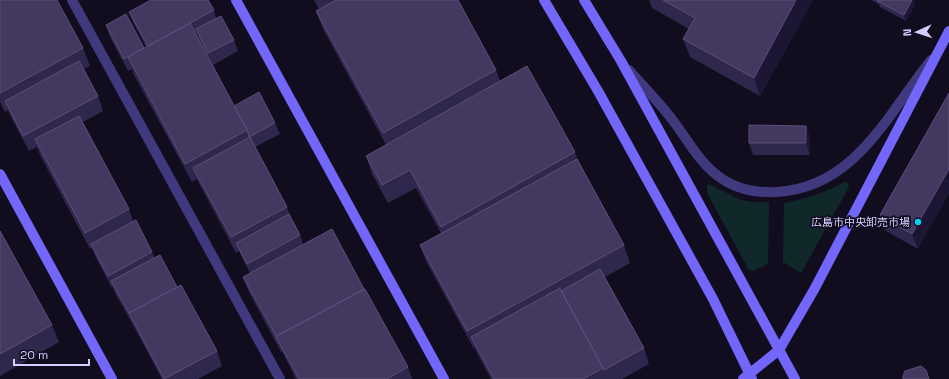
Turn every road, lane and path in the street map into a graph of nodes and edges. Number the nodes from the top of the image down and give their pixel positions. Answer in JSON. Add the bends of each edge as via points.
{"nodes":[{"id":1,"x":72,"y":0,"type":"edge"},
{"id":2,"x":236,"y":0,"type":"edge"},
{"id":3,"x":544,"y":0,"type":"edge"},
{"id":4,"x":584,"y":0,"type":"edge"},
{"id":5,"x":949,"y":31,"type":"edge"},
{"id":6,"x":937,"y":52,"type":"junction"},
{"id":7,"x":621,"y":61,"type":"junction"},
{"id":8,"x":0,"y":174,"type":"edge"},
{"id":9,"x":779,"y":350,"type":"junction"},
{"id":10,"x":748,"y":378,"type":"edge"},
{"id":11,"x":112,"y":379,"type":"edge"},
{"id":12,"x":280,"y":379,"type":"edge"},
{"id":13,"x":444,"y":379,"type":"edge"},
{"id":14,"x":795,"y":379,"type":"edge"}],
"edges":[{"from":1,"to":12,"type":"street"},
{"from":2,"to":13,"type":"street"},
{"from":3,"to":10,"type":"street","via":[[580,59],[705,285]]},
{"from":4,"to":7,"type":"street"},
{"from":5,"to":6,"type":"street"},
{"from":6,"to":7,"type":"street","via":[[871,140],[848,163],[815,184],[792,191],[767,192],[737,187],[711,170],[686,141],[671,118]]},
{"from":6,"to":9,"type":"street","via":[[816,288]]},
{"from":7,"to":9,"type":"street"},
{"from":8,"to":11,"type":"street"},
{"from":9,"to":10,"type":"street"},
{"from":9,"to":14,"type":"street"}]}
